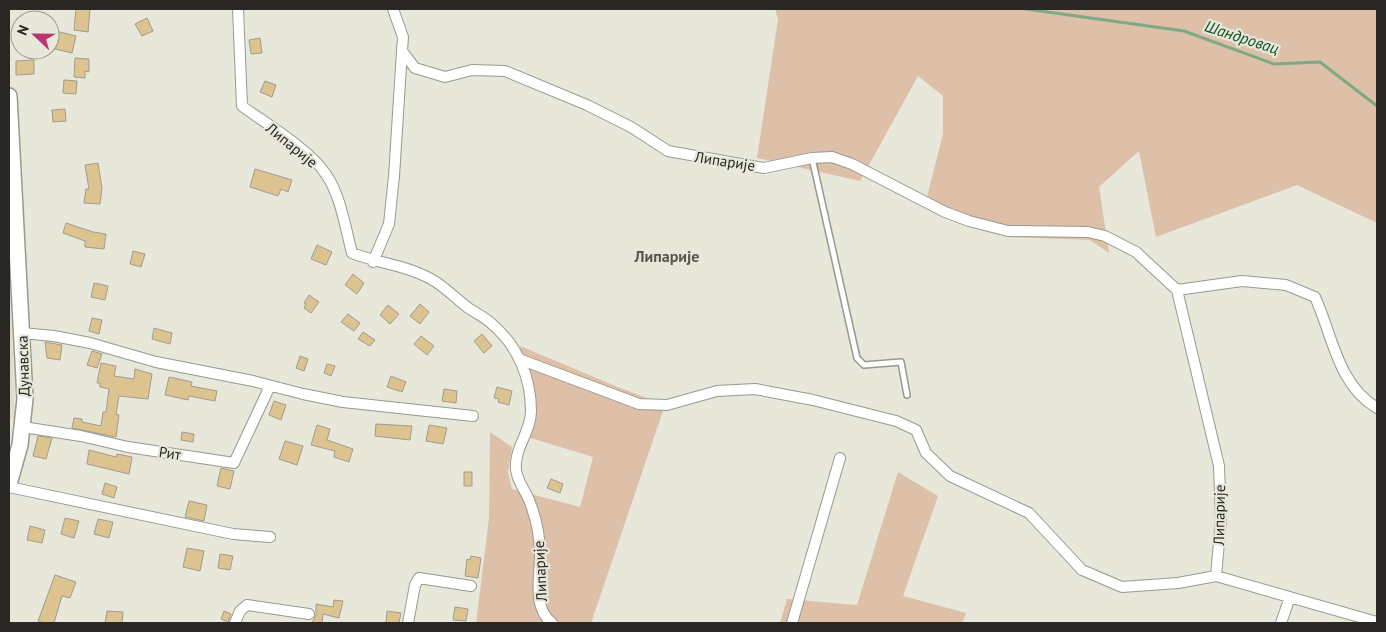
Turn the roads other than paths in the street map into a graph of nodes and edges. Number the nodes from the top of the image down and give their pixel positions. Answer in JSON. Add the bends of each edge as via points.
{"nodes":[{"id":1,"x":238,"y":9,"type":"edge"},
{"id":2,"x":393,"y":9,"type":"edge"},
{"id":3,"x":402,"y":51,"type":"junction"},
{"id":4,"x":9,"y":96,"type":"edge"},
{"id":5,"x":812,"y":158,"type":"junction"},
{"id":6,"x":373,"y":262,"type":"junction"},
{"id":7,"x":1177,"y":290,"type":"junction"},
{"id":8,"x":22,"y":334,"type":"junction"},
{"id":9,"x":519,"y":359,"type":"junction"},
{"id":10,"x":270,"y":386,"type":"junction"},
{"id":11,"x":907,"y":395,"type":"dead end"},
{"id":12,"x":1377,"y":408,"type":"edge"},
{"id":13,"x":474,"y":416,"type":"dead end"},
{"id":14,"x":23,"y":427,"type":"junction"},
{"id":15,"x":840,"y":458,"type":"dead end"},
{"id":16,"x":9,"y":485,"type":"edge"},
{"id":17,"x":270,"y":537,"type":"dead end"},
{"id":18,"x":1216,"y":576,"type":"junction"},
{"id":19,"x":471,"y":586,"type":"dead end"},
{"id":20,"x":1290,"y":597,"type":"junction"},
{"id":21,"x":309,"y":614,"type":"dead end"},
{"id":22,"x":1377,"y":622,"type":"edge"},
{"id":23,"x":235,"y":623,"type":"edge"},
{"id":24,"x":408,"y":623,"type":"edge"},
{"id":25,"x":552,"y":623,"type":"edge"},
{"id":26,"x":792,"y":623,"type":"edge"},
{"id":27,"x":1281,"y":623,"type":"edge"}],
"edges":[{"from":1,"to":6,"type":"street","name":"Липарије","via":[[242,106],[308,155],[325,172],[335,191],[352,253]]},
{"from":2,"to":3,"type":"street","via":[[403,37]]},
{"from":3,"to":5,"type":"street","name":"Липарије","via":[[415,68],[445,77],[472,70],[505,71],[632,127],[668,151],[764,168]]},
{"from":3,"to":6,"type":"street","via":[[389,224]]},
{"from":4,"to":8,"type":"main road","name":"Дунавска"},
{"from":5,"to":7,"type":"street","name":"Липарије","via":[[832,157],[852,164],[969,221],[1008,231],[1088,232],[1105,236],[1136,252]]},
{"from":5,"to":11,"type":"lane","via":[[857,358],[864,365],[900,362]]},
{"from":6,"to":9,"type":"street","name":"Липарије","via":[[398,266],[431,279],[492,324],[516,351]]},
{"from":7,"to":12,"type":"street","via":[[1242,281],[1286,284],[1316,297],[1342,370],[1362,399]]},
{"from":7,"to":18,"type":"street","name":"Липарије","via":[[1219,466],[1221,520]]},
{"from":8,"to":10,"type":"street","via":[[90,343],[156,362]]},
{"from":8,"to":14,"type":"main road","name":"Дунавска"},
{"from":9,"to":18,"type":"street","via":[[639,404],[667,404],[717,391],[755,389],[896,421],[916,430],[926,453],[950,476],[1029,513],[1082,570],[1122,587],[1178,583]]},
{"from":9,"to":25,"type":"street","name":"Липарије","via":[[529,381],[532,413],[517,453],[516,470],[530,501],[540,541],[538,596],[544,617]]},
{"from":10,"to":13,"type":"street","via":[[343,402]]},
{"from":10,"to":14,"type":"street","name":"Рит","via":[[234,463]]},
{"from":14,"to":16,"type":"main road","name":"Дунавска"},
{"from":15,"to":26,"type":"street"},
{"from":16,"to":17,"type":"street","via":[[233,534]]},
{"from":18,"to":20,"type":"street"},
{"from":19,"to":24,"type":"street","via":[[419,578]]},
{"from":20,"to":22,"type":"street"},
{"from":20,"to":27,"type":"street"},
{"from":21,"to":23,"type":"street","via":[[247,605]]}]}
